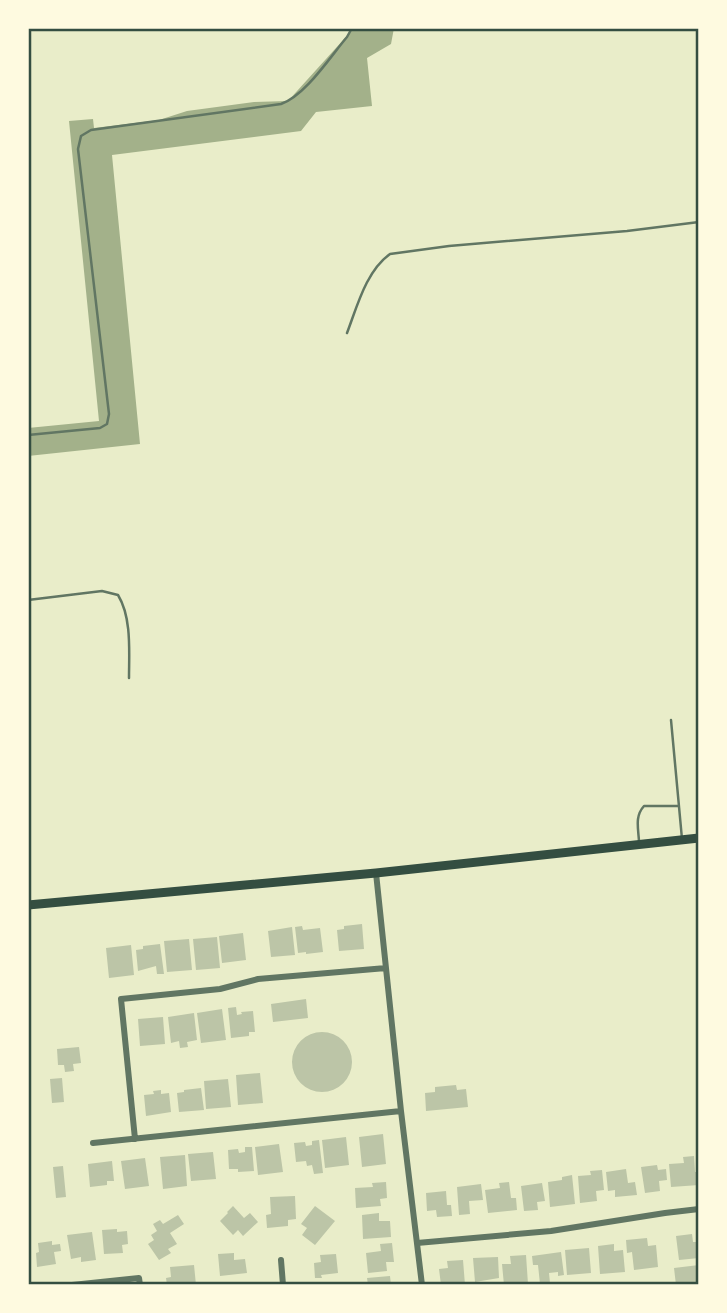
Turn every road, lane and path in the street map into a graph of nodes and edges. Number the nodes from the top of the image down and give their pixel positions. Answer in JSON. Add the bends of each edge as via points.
{"nodes":[{"id":1,"x":352,"y":28,"type":"edge"},
{"id":2,"x":699,"y":222,"type":"edge"},
{"id":3,"x":346,"y":333,"type":"dead end"},
{"id":4,"x":28,"y":435,"type":"edge"},
{"id":5,"x":28,"y":600,"type":"edge"},
{"id":6,"x":129,"y":678,"type":"dead end"},
{"id":7,"x":671,"y":720,"type":"dead end"},
{"id":8,"x":679,"y":806,"type":"junction"},
{"id":9,"x":699,"y":838,"type":"edge"},
{"id":10,"x":682,"y":840,"type":"junction"},
{"id":11,"x":640,"y":844,"type":"junction"},
{"id":12,"x":376,"y":873,"type":"junction"},
{"id":13,"x":28,"y":905,"type":"edge"},
{"id":14,"x":386,"y":968,"type":"junction"},
{"id":15,"x":401,"y":1111,"type":"junction"},
{"id":16,"x":135,"y":1139,"type":"junction"},
{"id":17,"x":93,"y":1143,"type":"dead end"},
{"id":18,"x":699,"y":1209,"type":"edge"},
{"id":19,"x":417,"y":1242,"type":"junction"},
{"id":20,"x":281,"y":1260,"type":"dead end"},
{"id":21,"x":139,"y":1282,"type":"edge"},
{"id":22,"x":72,"y":1285,"type":"edge"},
{"id":23,"x":284,"y":1285,"type":"edge"},
{"id":24,"x":422,"y":1285,"type":"edge"}],
"edges":[{"from":1,"to":4,"type":"lane","via":[[290,101],[91,130],[81,136],[78,149],[109,414],[107,424],[100,428]]},
{"from":2,"to":3,"type":"lane","via":[[390,254],[374,271]]},
{"from":5,"to":6,"type":"lane","via":[[102,591],[118,595],[125,607]]},
{"from":7,"to":8,"type":"lane"},
{"from":8,"to":10,"type":"lane"},
{"from":8,"to":11,"type":"lane","via":[[644,806],[637,817]]},
{"from":9,"to":10,"type":"main road"},
{"from":10,"to":11,"type":"main road"},
{"from":11,"to":12,"type":"main road"},
{"from":12,"to":13,"type":"main road"},
{"from":12,"to":14,"type":"street"},
{"from":14,"to":15,"type":"street"},
{"from":14,"to":16,"type":"street","via":[[258,979],[220,989],[121,999]]},
{"from":15,"to":16,"type":"street"},
{"from":15,"to":19,"type":"street"},
{"from":16,"to":17,"type":"street"},
{"from":18,"to":19,"type":"street","via":[[551,1231]]},
{"from":19,"to":24,"type":"street"},
{"from":20,"to":23,"type":"street"},
{"from":21,"to":22,"type":"street"}]}
